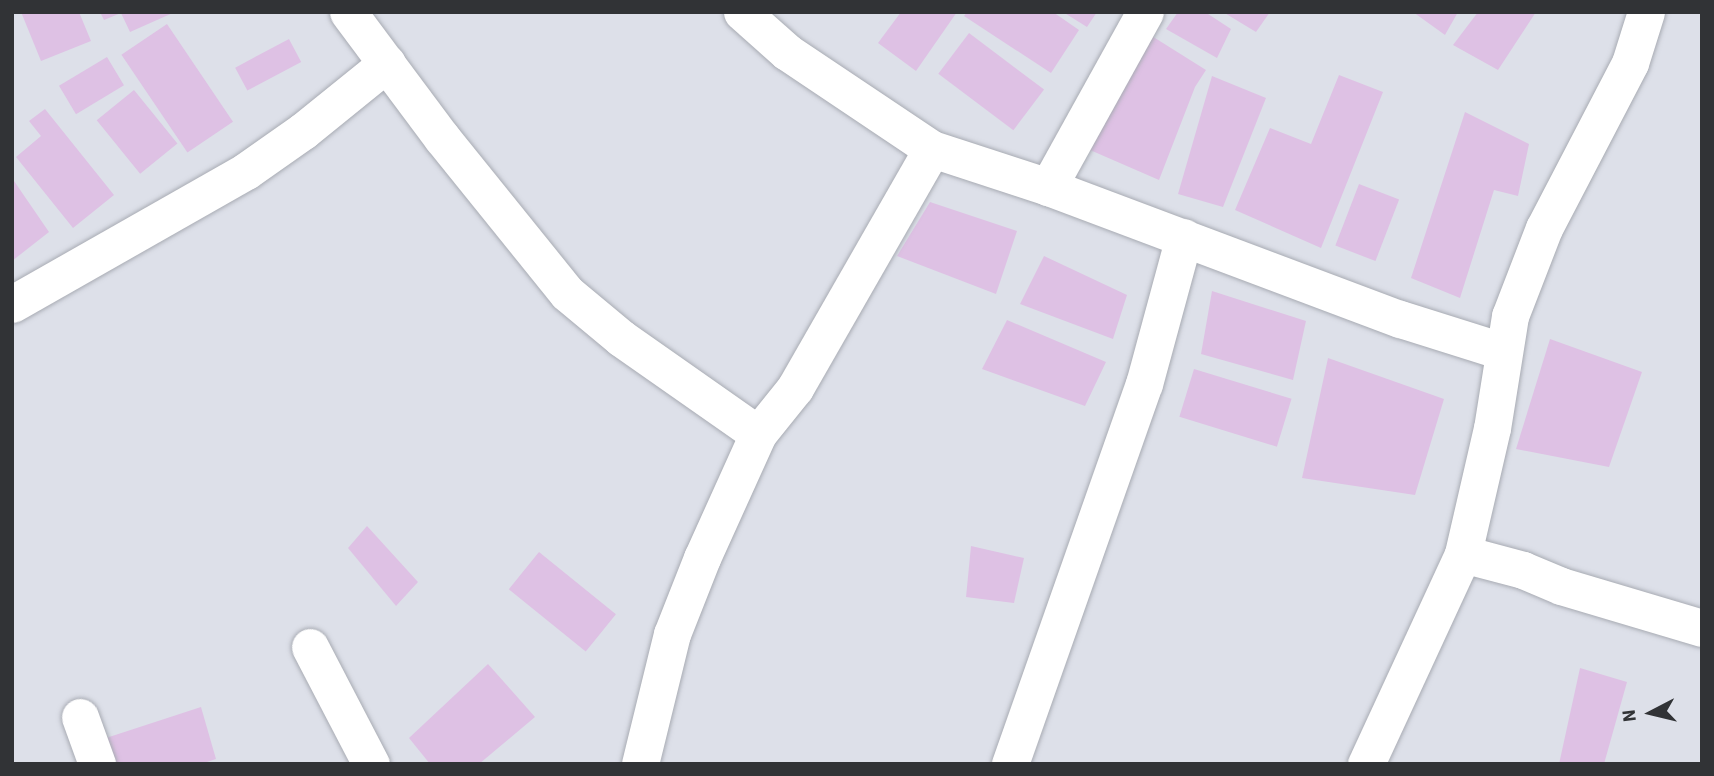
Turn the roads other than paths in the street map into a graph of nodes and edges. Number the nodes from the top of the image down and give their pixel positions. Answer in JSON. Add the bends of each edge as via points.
{"nodes":[{"id":1,"x":348,"y":12,"type":"edge"},
{"id":2,"x":742,"y":12,"type":"edge"},
{"id":3,"x":1145,"y":12,"type":"edge"},
{"id":4,"x":1646,"y":12,"type":"edge"},
{"id":5,"x":387,"y":63,"type":"junction"},
{"id":6,"x":932,"y":149,"type":"junction"},
{"id":7,"x":1048,"y":187,"type":"junction"},
{"id":8,"x":1184,"y":237,"type":"junction"},
{"id":9,"x":12,"y":304,"type":"edge"},
{"id":10,"x":1502,"y":351,"type":"junction"},
{"id":11,"x":758,"y":434,"type":"junction"},
{"id":12,"x":1463,"y":554,"type":"junction"},
{"id":13,"x":1702,"y":628,"type":"edge"},
{"id":14,"x":310,"y":647,"type":"dead end"},
{"id":15,"x":80,"y":717,"type":"dead end"},
{"id":16,"x":97,"y":764,"type":"edge"},
{"id":17,"x":371,"y":764,"type":"edge"},
{"id":18,"x":640,"y":764,"type":"edge"},
{"id":19,"x":1010,"y":764,"type":"edge"},
{"id":20,"x":1366,"y":764,"type":"edge"}],
"edges":[{"from":1,"to":5,"type":"street"},
{"from":2,"to":6,"type":"street","via":[[787,52]]},
{"from":3,"to":7,"type":"street"},
{"from":4,"to":10,"type":"street","via":[[1630,64],[1544,228],[1510,316]]},
{"from":5,"to":9,"type":"street","via":[[246,171]]},
{"from":5,"to":11,"type":"street","via":[[566,293],[621,338]]},
{"from":6,"to":7,"type":"street"},
{"from":6,"to":11,"type":"street","via":[[795,388]]},
{"from":7,"to":8,"type":"street"},
{"from":8,"to":10,"type":"street","via":[[1400,319]]},
{"from":8,"to":19,"type":"street","via":[[1144,384]]},
{"from":10,"to":12,"type":"street","via":[[1492,428]]},
{"from":11,"to":18,"type":"street","via":[[673,634]]},
{"from":12,"to":13,"type":"street"},
{"from":12,"to":20,"type":"street"},
{"from":14,"to":17,"type":"street"},
{"from":15,"to":16,"type":"street"}]}
